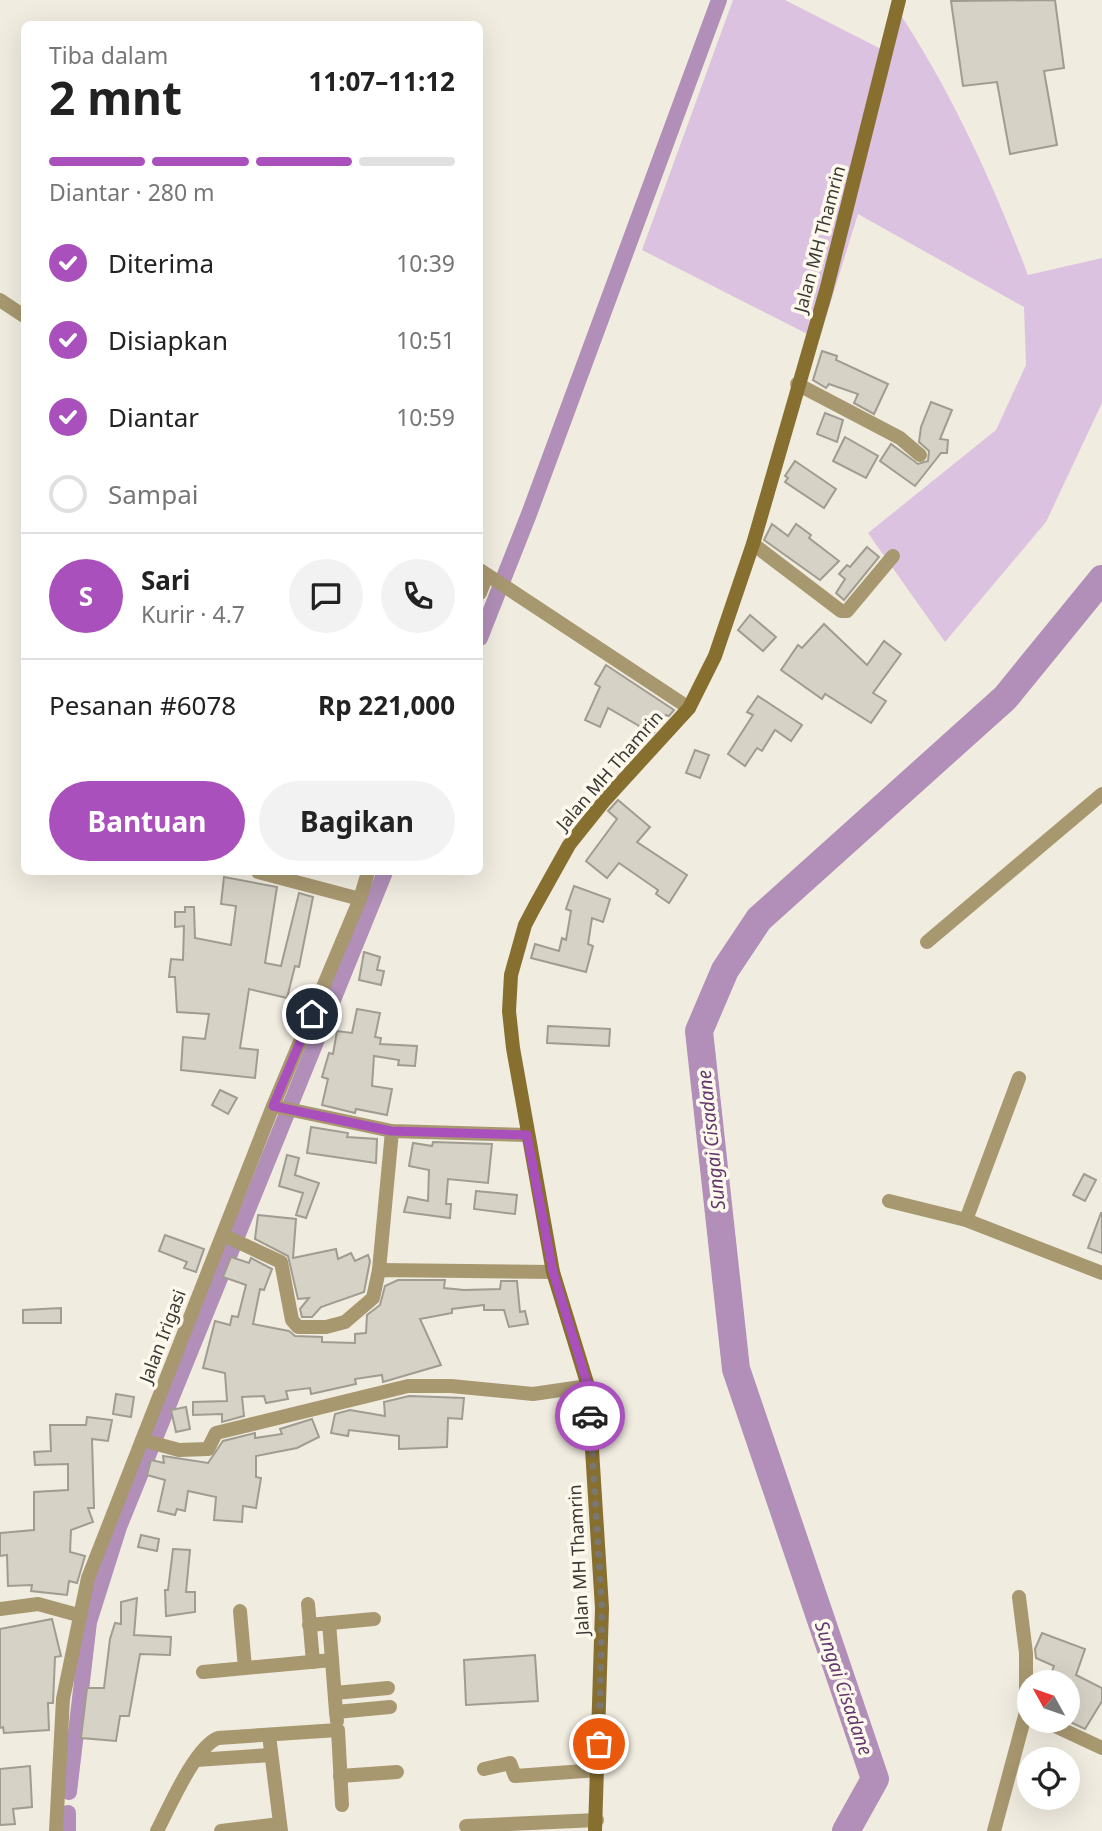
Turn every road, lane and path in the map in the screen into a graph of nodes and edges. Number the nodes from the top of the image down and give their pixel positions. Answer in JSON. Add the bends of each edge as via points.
{"nodes":[{"id":1,"x":899,"y":0,"type":"edge"},
{"id":2,"x":0,"y":300,"type":"edge"},
{"id":3,"x":21,"y":314,"type":"edge"},
{"id":4,"x":797,"y":384,"type":"junction"},
{"id":5,"x":920,"y":455,"type":"dead end"},
{"id":6,"x":753,"y":544,"type":"junction"},
{"id":7,"x":893,"y":556,"type":"dead end"},
{"id":8,"x":486,"y":574,"type":"edge"},
{"id":9,"x":689,"y":708,"type":"junction"},
{"id":10,"x":1102,"y":794,"type":"edge"},
{"id":11,"x":269,"y":875,"type":"edge"},
{"id":12,"x":368,"y":875,"type":"edge"},
{"id":13,"x":360,"y":899,"type":"junction"},
{"id":14,"x":927,"y":942,"type":"dead end"},
{"id":15,"x":1019,"y":1078,"type":"dead end"},
{"id":16,"x":281,"y":1108,"type":"junction"},
{"id":17,"x":391,"y":1131,"type":"junction"},
{"id":18,"x":527,"y":1135,"type":"junction"},
{"id":19,"x":889,"y":1201,"type":"dead end"},
{"id":20,"x":966,"y":1220,"type":"junction"},
{"id":21,"x":231,"y":1238,"type":"junction"},
{"id":22,"x":379,"y":1270,"type":"junction"},
{"id":23,"x":553,"y":1272,"type":"junction"},
{"id":24,"x":1102,"y":1273,"type":"edge"},
{"id":25,"x":588,"y":1386,"type":"junction"},
{"id":26,"x":151,"y":1443,"type":"junction"},
{"id":27,"x":1019,"y":1597,"type":"dead end"},
{"id":28,"x":307,"y":1604,"type":"dead end"},
{"id":29,"x":0,"y":1609,"type":"edge"},
{"id":30,"x":240,"y":1611,"type":"dead end"},
{"id":31,"x":78,"y":1615,"type":"junction"},
{"id":32,"x":374,"y":1619,"type":"dead end"},
{"id":33,"x":328,"y":1623,"type":"junction"},
{"id":34,"x":309,"y":1625,"type":"junction"},
{"id":35,"x":332,"y":1660,"type":"junction"},
{"id":36,"x":313,"y":1662,"type":"junction"},
{"id":37,"x":245,"y":1668,"type":"junction"},
{"id":38,"x":1027,"y":1670,"type":"edge"},
{"id":39,"x":203,"y":1672,"type":"dead end"},
{"id":40,"x":388,"y":1688,"type":"dead end"},
{"id":41,"x":335,"y":1693,"type":"junction"},
{"id":42,"x":390,"y":1707,"type":"dead end"},
{"id":43,"x":336,"y":1712,"type":"junction"},
{"id":44,"x":338,"y":1730,"type":"junction"},
{"id":45,"x":1022,"y":1733,"type":"edge"},
{"id":46,"x":1070,"y":1733,"type":"edge"},
{"id":47,"x":269,"y":1735,"type":"junction"},
{"id":48,"x":1102,"y":1748,"type":"edge"},
{"id":49,"x":271,"y":1755,"type":"junction"},
{"id":50,"x":196,"y":1760,"type":"junction"},
{"id":51,"x":484,"y":1769,"type":"dead end"},
{"id":52,"x":598,"y":1770,"type":"junction"},
{"id":53,"x":397,"y":1772,"type":"dead end"},
{"id":54,"x":340,"y":1776,"type":"junction"},
{"id":55,"x":342,"y":1805,"type":"dead end"},
{"id":56,"x":466,"y":1826,"type":"dead end"},
{"id":57,"x":596,"y":1826,"type":"edge"},
{"id":58,"x":281,"y":1827,"type":"edge"},
{"id":59,"x":55,"y":1831,"type":"edge"},
{"id":60,"x":157,"y":1831,"type":"edge"},
{"id":61,"x":221,"y":1831,"type":"edge"},
{"id":62,"x":994,"y":1831,"type":"edge"}],
"edges":[{"from":1,"to":4,"type":"street","name":"Jalan MH Thamrin","via":[[826,291]]},
{"from":2,"to":3,"type":"street"},
{"from":4,"to":5,"type":"street","via":[[900,438]]},
{"from":4,"to":6,"type":"street","name":"Jalan MH Thamrin"},
{"from":6,"to":7,"type":"street","via":[[841,611],[847,611]]},
{"from":6,"to":9,"type":"street","name":"Jalan MH Thamrin","via":[[715,656]]},
{"from":8,"to":9,"type":"street"},
{"from":9,"to":18,"type":"street","name":"Jalan MH Thamrin","via":[[569,845],[525,925],[511,975],[509,1011]]},
{"from":10,"to":14,"type":"street"},
{"from":11,"to":13,"type":"street"},
{"from":12,"to":13,"type":"street","name":"Jalan Irigasi"},
{"from":13,"to":16,"type":"street","name":"Jalan Irigasi"},
{"from":15,"to":20,"type":"street"},
{"from":16,"to":17,"type":"street"},
{"from":16,"to":21,"type":"street","name":"Jalan Irigasi"},
{"from":17,"to":18,"type":"street"},
{"from":17,"to":22,"type":"street"},
{"from":18,"to":23,"type":"street","name":"Jalan MH Thamrin"},
{"from":19,"to":20,"type":"street"},
{"from":20,"to":24,"type":"street"},
{"from":21,"to":22,"type":"street","via":[[281,1262],[292,1320],[298,1327],[345,1322],[373,1298]]},
{"from":21,"to":26,"type":"street","name":"Jalan Irigasi"},
{"from":22,"to":23,"type":"street"},
{"from":23,"to":25,"type":"street","name":"Jalan MH Thamrin"},
{"from":25,"to":26,"type":"street","via":[[533,1394],[408,1386],[216,1433],[208,1449],[179,1450]]},
{"from":25,"to":52,"type":"street","name":"Jalan MH Thamrin","via":[[602,1608]]},
{"from":26,"to":31,"type":"street","name":"Jalan Irigasi","via":[[92,1567]]},
{"from":27,"to":38,"type":"street"},
{"from":28,"to":34,"type":"street"},
{"from":29,"to":31,"type":"street","via":[[38,1604]]},
{"from":30,"to":37,"type":"street"},
{"from":31,"to":59,"type":"street","name":"Jalan Irigasi","via":[[63,1699]]},
{"from":32,"to":33,"type":"street"},
{"from":33,"to":34,"type":"street"},
{"from":33,"to":35,"type":"street"},
{"from":34,"to":36,"type":"street"},
{"from":35,"to":36,"type":"street"},
{"from":35,"to":41,"type":"street"},
{"from":36,"to":37,"type":"street"},
{"from":37,"to":39,"type":"street"},
{"from":40,"to":41,"type":"street"},
{"from":41,"to":43,"type":"street"},
{"from":42,"to":43,"type":"street"},
{"from":43,"to":44,"type":"street"},
{"from":44,"to":47,"type":"street"},
{"from":44,"to":54,"type":"street"},
{"from":45,"to":62,"type":"street"},
{"from":46,"to":48,"type":"street"},
{"from":47,"to":49,"type":"street"},
{"from":47,"to":50,"type":"street","via":[[216,1738]]},
{"from":49,"to":50,"type":"street"},
{"from":49,"to":58,"type":"street"},
{"from":50,"to":60,"type":"street"},
{"from":51,"to":52,"type":"street","via":[[510,1763],[515,1776]]},
{"from":52,"to":57,"type":"street","name":"Jalan MH Thamrin"},
{"from":53,"to":54,"type":"street"},
{"from":54,"to":55,"type":"street"},
{"from":56,"to":57,"type":"street"},
{"from":58,"to":61,"type":"street"}]}
